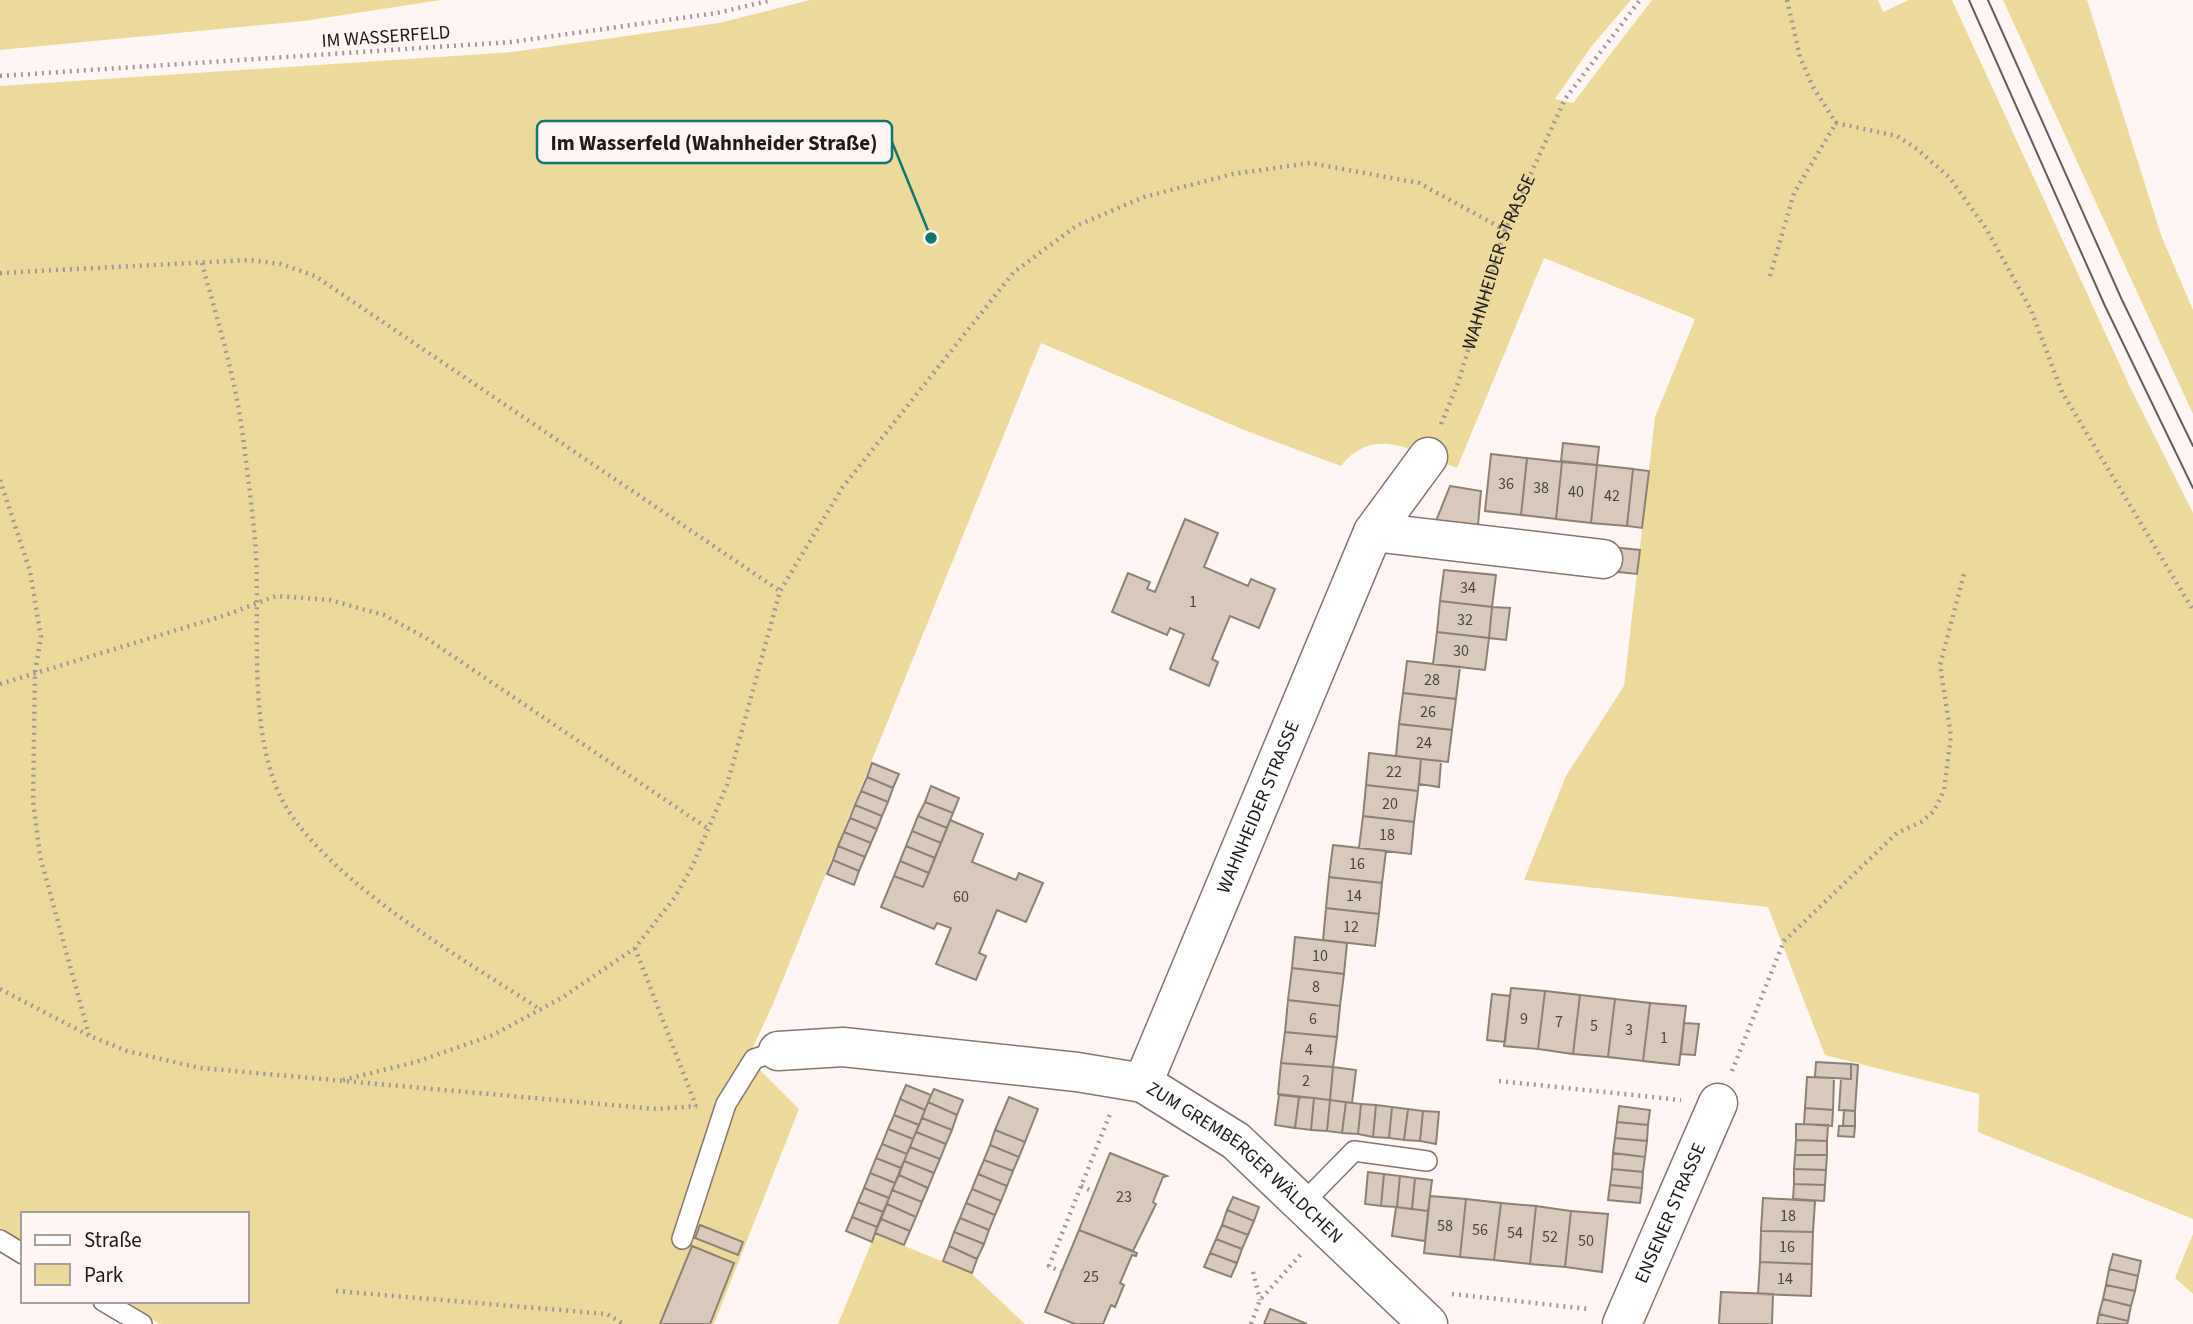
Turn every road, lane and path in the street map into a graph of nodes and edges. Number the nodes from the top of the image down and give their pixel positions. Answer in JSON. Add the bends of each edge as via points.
{"nodes":[{"id":1,"x":772,"y":0,"type":"edge"},
{"id":2,"x":1640,"y":0,"type":"edge"},
{"id":3,"x":1787,"y":0,"type":"edge"},
{"id":4,"x":0,"y":76,"type":"edge"},
{"id":5,"x":1836,"y":123,"type":"junction"},
{"id":6,"x":1505,"y":230,"type":"junction"},
{"id":7,"x":202,"y":263,"type":"junction"},
{"id":8,"x":0,"y":273,"type":"edge"},
{"id":9,"x":1770,"y":276,"type":"dead end"},
{"id":10,"x":1428,"y":457,"type":"joint"},
{"id":11,"x":0,"y":480,"type":"edge"},
{"id":12,"x":1373,"y":532,"type":"junction"},
{"id":13,"x":1603,"y":559,"type":"dead end"},
{"id":14,"x":1964,"y":574,"type":"dead end"},
{"id":15,"x":780,"y":591,"type":"junction"},
{"id":16,"x":257,"y":605,"type":"junction"},
{"id":17,"x":2193,"y":610,"type":"edge"},
{"id":18,"x":35,"y":672,"type":"junction"},
{"id":19,"x":0,"y":684,"type":"edge"},
{"id":20,"x":707,"y":828,"type":"junction"},
{"id":21,"x":635,"y":948,"type":"junction"},
{"id":22,"x":0,"y":989,"type":"edge"},
{"id":23,"x":541,"y":1010,"type":"junction"},
{"id":24,"x":90,"y":1036,"type":"junction"},
{"id":25,"x":778,"y":1051,"type":"joint"},
{"id":26,"x":344,"y":1080,"type":"junction"},
{"id":27,"x":1133,"y":1081,"type":"junction"},
{"id":28,"x":1499,"y":1082,"type":"dead end"},
{"id":29,"x":1717,"y":1103,"type":"junction"},
{"id":30,"x":726,"y":1104,"type":"junction"},
{"id":31,"x":696,"y":1106,"type":"junction"},
{"id":32,"x":1427,"y":1161,"type":"dead end"},
{"id":33,"x":1081,"y":1186,"type":"junction"},
{"id":34,"x":1094,"y":1192,"type":"dead end"},
{"id":35,"x":1315,"y":1215,"type":"junction"},
{"id":36,"x":682,"y":1239,"type":"dead end"},
{"id":37,"x":0,"y":1240,"type":"edge"},
{"id":38,"x":21,"y":1253,"type":"edge"},
{"id":39,"x":1062,"y":1272,"type":"dead end"},
{"id":40,"x":1253,"y":1272,"type":"dead end"},
{"id":41,"x":336,"y":1291,"type":"dead end"},
{"id":42,"x":1260,"y":1300,"type":"junction"},
{"id":43,"x":106,"y":1303,"type":"edge"},
{"id":44,"x":1437,"y":1309,"type":"edge"},
{"id":45,"x":1624,"y":1319,"type":"edge"},
{"id":46,"x":142,"y":1324,"type":"edge"},
{"id":47,"x":623,"y":1324,"type":"edge"},
{"id":48,"x":1251,"y":1324,"type":"edge"}],
"edges":[{"from":1,"to":4,"type":"path","name":"IM WASSERFELD","via":[[717,13],[511,42]]},
{"from":2,"to":6,"type":"path","name":"WAHNHEIDER STRASSE","via":[[1565,99]]},
{"from":3,"to":5,"type":"path","via":[[1800,57]]},
{"from":5,"to":9,"type":"path","via":[[1794,193]]},
{"from":5,"to":17,"type":"path","via":[[1897,136],[1950,178],[1987,230],[2031,310],[2062,392]]},
{"from":6,"to":10,"type":"path","name":"WAHNHEIDER STRASSE","via":[[1458,383]]},
{"from":6,"to":15,"type":"path","via":[[1419,183],[1310,163],[1233,174],[1144,197],[1076,226],[1014,272],[842,488]]},
{"from":7,"to":8,"type":"path"},
{"from":7,"to":15,"type":"path","via":[[249,260],[281,264],[315,276]]},
{"from":7,"to":16,"type":"path","via":[[241,421]]},
{"from":10,"to":12,"type":"street","name":"WAHNHEIDER STRASSE"},
{"from":11,"to":18,"type":"path","via":[[30,571],[41,637]]},
{"from":12,"to":13,"type":"street"},
{"from":12,"to":27,"type":"street","name":"WAHNHEIDER STRASSE"},
{"from":14,"to":29,"type":"path","via":[[1940,665],[1951,736],[1944,790],[1934,811],[1897,833],[1784,941]]},
{"from":15,"to":20,"type":"path","via":[[727,785]]},
{"from":16,"to":18,"type":"path"},
{"from":16,"to":20,"type":"path","via":[[276,596],[330,600],[384,615]]},
{"from":16,"to":23,"type":"path","via":[[261,738],[293,818],[331,860],[416,928]]},
{"from":18,"to":19,"type":"path"},
{"from":18,"to":24,"type":"path","via":[[33,801],[40,856]]},
{"from":20,"to":21,"type":"path","via":[[675,897]]},
{"from":21,"to":23,"type":"path"},
{"from":21,"to":31,"type":"path"},
{"from":22,"to":24,"type":"path"},
{"from":23,"to":26,"type":"path","via":[[493,1035],[416,1062]]},
{"from":24,"to":26,"type":"path","via":[[127,1051],[200,1068]]},
{"from":25,"to":27,"type":"street","name":"ZUM GREMBERGER WÄLDCHEN","via":[[843,1047]]},
{"from":25,"to":30,"type":"lane","via":[[754,1059]]},
{"from":26,"to":31,"type":"path","via":[[656,1109]]},
{"from":27,"to":33,"type":"path"},
{"from":27,"to":35,"type":"street","name":"ZUM GREMBERGER WÄLDCHEN","via":[[1236,1140]]},
{"from":28,"to":29,"type":"path"},
{"from":29,"to":45,"type":"street","name":"ENSENER STRASSE"},
{"from":30,"to":31,"type":"path"},
{"from":30,"to":36,"type":"lane"},
{"from":32,"to":35,"type":"lane","via":[[1354,1152]]},
{"from":33,"to":34,"type":"path"},
{"from":33,"to":39,"type":"path","via":[[1049,1266]]},
{"from":35,"to":42,"type":"path"},
{"from":35,"to":44,"type":"street","name":"ZUM GREMBERGER WÄLDCHEN"},
{"from":37,"to":38,"type":"lane"},
{"from":40,"to":42,"type":"path"},
{"from":41,"to":47,"type":"path","via":[[607,1314]]},
{"from":42,"to":48,"type":"path"},
{"from":43,"to":46,"type":"lane"},
{"from":44,"to":45,"type":"path"}]}
